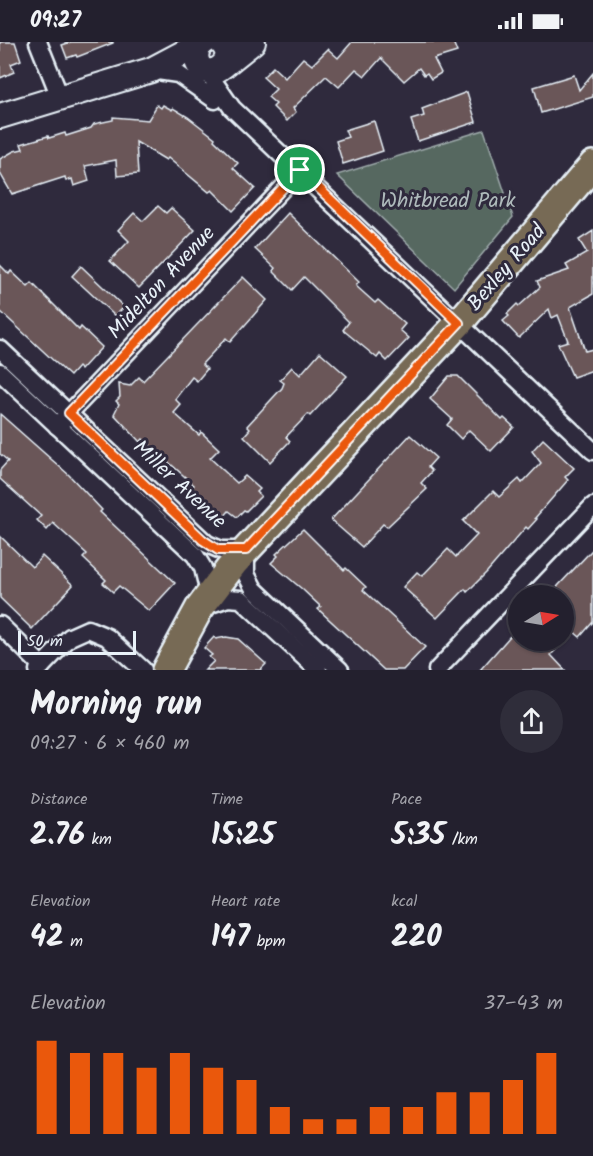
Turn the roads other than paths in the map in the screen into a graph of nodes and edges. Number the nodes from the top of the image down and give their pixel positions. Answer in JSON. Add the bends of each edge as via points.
{"nodes":[{"id":1,"x":38,"y":42,"type":"edge"},
{"id":2,"x":232,"y":42,"type":"edge"},
{"id":3,"x":253,"y":42,"type":"edge"},
{"id":4,"x":211,"y":55,"type":"edge"},
{"id":5,"x":151,"y":70,"type":"junction"},
{"id":6,"x":60,"y":97,"type":"junction"},
{"id":7,"x":215,"y":100,"type":"junction"},
{"id":8,"x":232,"y":108,"type":"junction"},
{"id":9,"x":0,"y":116,"type":"edge"},
{"id":10,"x":593,"y":165,"type":"edge"},
{"id":11,"x":300,"y":170,"type":"junction"},
{"id":12,"x":459,"y":323,"type":"junction"},
{"id":13,"x":0,"y":349,"type":"edge"},
{"id":14,"x":0,"y":372,"type":"edge"},
{"id":15,"x":69,"y":413,"type":"junction"},
{"id":16,"x":57,"y":426,"type":"junction"},
{"id":17,"x":593,"y":451,"type":"edge"},
{"id":18,"x":593,"y":506,"type":"edge"},
{"id":19,"x":246,"y":550,"type":"junction"},
{"id":20,"x":204,"y":601,"type":"junction"},
{"id":21,"x":0,"y":625,"type":"edge"},
{"id":22,"x":40,"y":668,"type":"edge"},
{"id":23,"x":143,"y":670,"type":"edge"},
{"id":24,"x":166,"y":670,"type":"edge"},
{"id":25,"x":318,"y":670,"type":"edge"},
{"id":26,"x":340,"y":670,"type":"edge"},
{"id":27,"x":437,"y":670,"type":"edge"}],
"edges":[{"from":1,"to":6,"type":"street"},
{"from":2,"to":4,"type":"main road"},
{"from":3,"to":4,"type":"main road"},
{"from":4,"to":5,"type":"main road"},
{"from":4,"to":7,"type":"street","via":[[201,81]]},
{"from":4,"to":8,"type":"street","via":[[214,82]]},
{"from":5,"to":6,"type":"main road"},
{"from":5,"to":7,"type":"street","via":[[178,74]]},
{"from":6,"to":9,"type":"main road"},
{"from":7,"to":8,"type":"street"},
{"from":8,"to":11,"type":"street"},
{"from":10,"to":12,"type":"main road","name":"Bexley Road"},
{"from":11,"to":12,"type":"street"},
{"from":11,"to":15,"type":"street","name":"Midelton Avenue"},
{"from":12,"to":17,"type":"street"},
{"from":12,"to":19,"type":"main road","name":"Bexley Road"},
{"from":13,"to":15,"type":"street","name":"Miller Avenue"},
{"from":14,"to":16,"type":"street","name":"Miller Avenue"},
{"from":15,"to":16,"type":"street","name":"Midelton Avenue"},
{"from":15,"to":19,"type":"street","name":"Miller Avenue","via":[[207,544],[220,550]]},
{"from":16,"to":20,"type":"street","name":"Miller Avenue","via":[[195,555],[203,568]]},
{"from":18,"to":27,"type":"street"},
{"from":19,"to":20,"type":"main road","name":"Bexley Road"},
{"from":19,"to":26,"type":"street","via":[[246,574],[254,589]]},
{"from":20,"to":24,"type":"main road","name":"Bexley Road"},
{"from":20,"to":25,"type":"street","via":[[241,599]]},
{"from":21,"to":22,"type":"street"},
{"from":22,"to":23,"type":"street","via":[[70,636],[88,629],[107,637]]}]}
